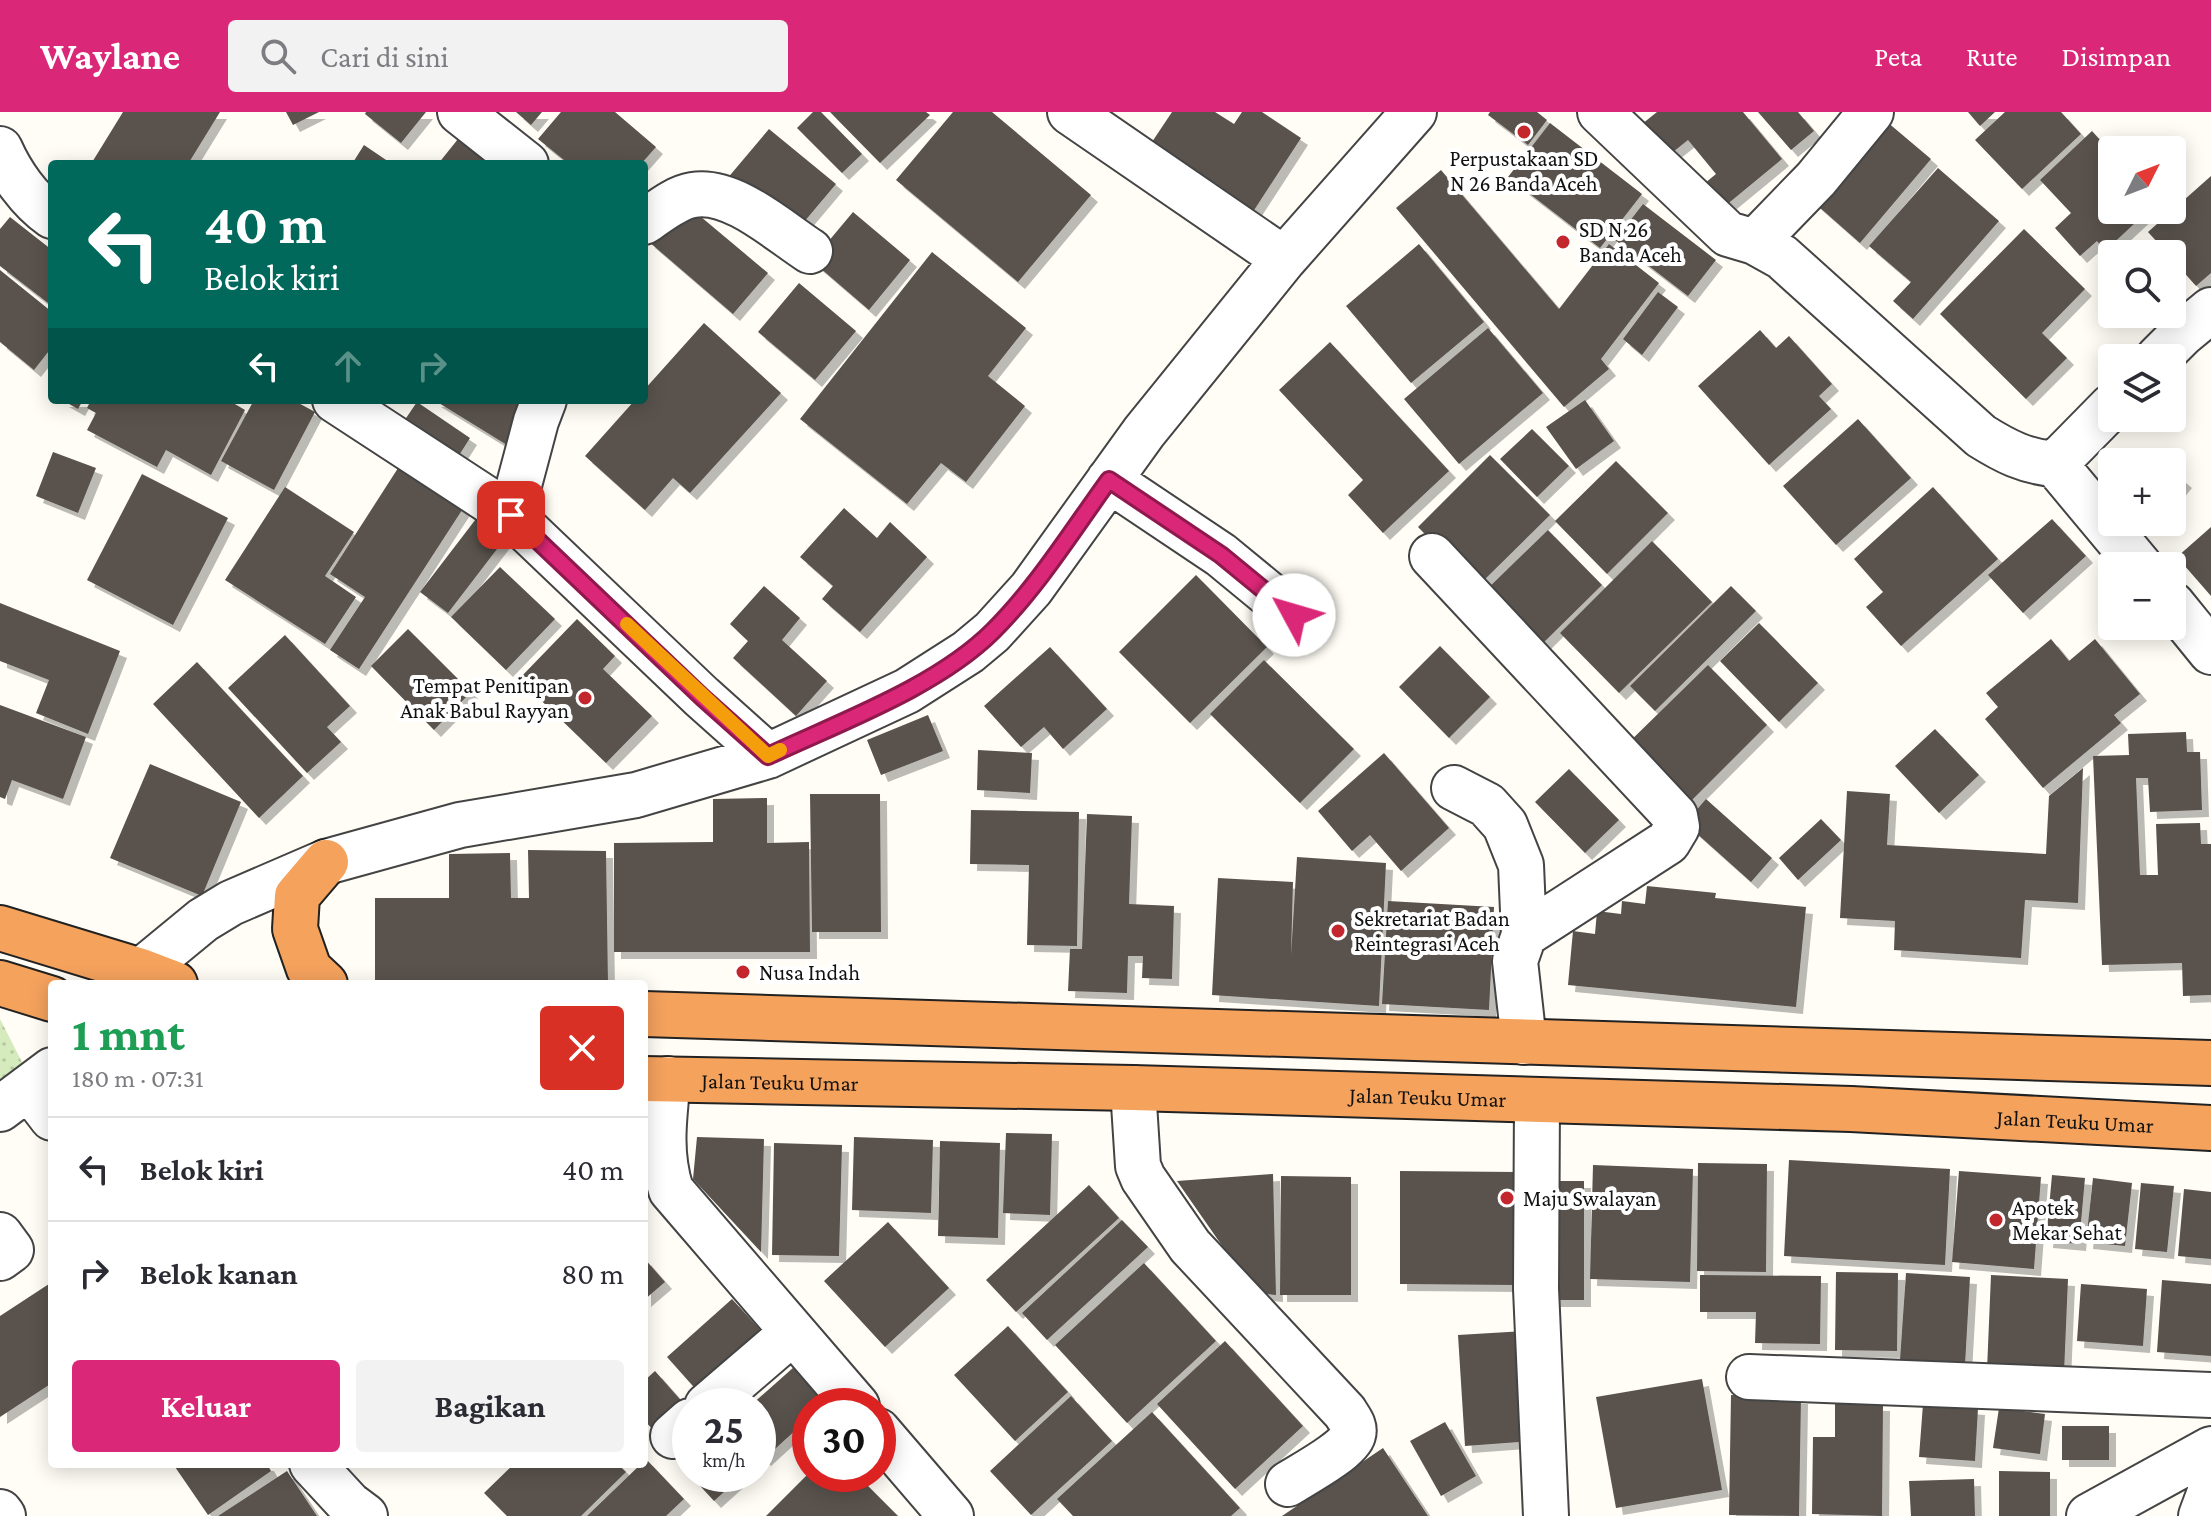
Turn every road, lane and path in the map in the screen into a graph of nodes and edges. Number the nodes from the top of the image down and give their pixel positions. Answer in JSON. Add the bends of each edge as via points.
{"nodes":[{"id":1,"x":460,"y":112,"type":"edge"},
{"id":2,"x":1070,"y":112,"type":"edge"},
{"id":3,"x":1414,"y":112,"type":"edge"},
{"id":4,"x":1600,"y":112,"type":"edge"},
{"id":5,"x":1871,"y":112,"type":"edge"},
{"id":6,"x":0,"y":149,"type":"edge"},
{"id":7,"x":521,"y":160,"type":"edge"},
{"id":8,"x":48,"y":213,"type":"edge"},
{"id":9,"x":648,"y":219,"type":"edge"},
{"id":10,"x":1755,"y":242,"type":"junction"},
{"id":11,"x":810,"y":251,"type":"dead end"},
{"id":12,"x":1284,"y":259,"type":"junction"},
{"id":13,"x":2211,"y":310,"type":"edge"},
{"id":14,"x":2172,"y":344,"type":"edge"},
{"id":15,"x":341,"y":404,"type":"edge"},
{"id":16,"x":542,"y":404,"type":"edge"},
{"id":17,"x":2098,"y":420,"type":"edge"},
{"id":18,"x":2055,"y":464,"type":"junction"},
{"id":19,"x":1109,"y":480,"type":"junction"},
{"id":20,"x":511,"y":515,"type":"junction"},
{"id":21,"x":2128,"y":552,"type":"edge"},
{"id":22,"x":1432,"y":556,"type":"dead end"},
{"id":23,"x":1294,"y":615,"type":"dead end"},
{"id":24,"x":2186,"y":621,"type":"edge"},
{"id":25,"x":2211,"y":652,"type":"edge"},
{"id":26,"x":768,"y":756,"type":"junction"},
{"id":27,"x":1454,"y":788,"type":"dead end"},
{"id":28,"x":326,"y":862,"type":"junction"},
{"id":29,"x":0,"y":928,"type":"edge"},
{"id":30,"x":1524,"y":935,"type":"junction"},
{"id":31,"x":148,"y":980,"type":"edge"},
{"id":32,"x":321,"y":980,"type":"edge"},
{"id":33,"x":0,"y":983,"type":"edge"},
{"id":34,"x":48,"y":998,"type":"edge"},
{"id":35,"x":648,"y":1014,"type":"edge"},
{"id":36,"x":1524,"y":1042,"type":"junction"},
{"id":37,"x":2211,"y":1063,"type":"edge"},
{"id":38,"x":656,"y":1079,"type":"edge"},
{"id":39,"x":1133,"y":1088,"type":"junction"},
{"id":40,"x":1537,"y":1101,"type":"junction"},
{"id":41,"x":2211,"y":1128,"type":"edge"},
{"id":42,"x":0,"y":1235,"type":"edge"},
{"id":43,"x":0,"y":1258,"type":"edge"},
{"id":44,"x":793,"y":1332,"type":"junction"},
{"id":45,"x":1749,"y":1377,"type":"dead end"},
{"id":46,"x":728,"y":1388,"type":"edge"},
{"id":47,"x":841,"y":1388,"type":"edge"},
{"id":48,"x":2211,"y":1395,"type":"edge"},
{"id":49,"x":2211,"y":1449,"type":"edge"},
{"id":50,"x":896,"y":1452,"type":"edge"},
{"id":51,"x":316,"y":1468,"type":"edge"},
{"id":52,"x":1288,"y":1484,"type":"dead end"},
{"id":53,"x":2211,"y":1489,"type":"edge"},
{"id":54,"x":365,"y":1516,"type":"edge"},
{"id":55,"x":951,"y":1516,"type":"edge"},
{"id":56,"x":1546,"y":1516,"type":"edge"},
{"id":57,"x":2089,"y":1516,"type":"edge"},
{"id":58,"x":2201,"y":1516,"type":"edge"}],
"edges":[{"from":1,"to":7,"type":"street"},
{"from":2,"to":12,"type":"street"},
{"from":3,"to":12,"type":"street"},
{"from":4,"to":10,"type":"street","via":[[1728,234]]},
{"from":5,"to":10,"type":"street"},
{"from":6,"to":8,"type":"street","via":[[9,170]]},
{"from":9,"to":11,"type":"street","via":[[693,195],[715,195],[736,202]]},
{"from":10,"to":18,"type":"street","via":[[1782,257],[1981,436],[2013,455]]},
{"from":12,"to":19,"type":"street"},
{"from":13,"to":14,"type":"street"},
{"from":15,"to":20,"type":"street"},
{"from":16,"to":20,"type":"street"},
{"from":17,"to":18,"type":"street"},
{"from":18,"to":21,"type":"street"},
{"from":19,"to":23,"type":"street","via":[[1221,555]]},
{"from":19,"to":26,"type":"street","via":[[1031,589],[968,652],[907,691]]},
{"from":20,"to":26,"type":"street"},
{"from":22,"to":30,"type":"street","via":[[1675,816],[1677,827],[1668,842]]},
{"from":24,"to":25,"type":"street"},
{"from":26,"to":28,"type":"street","via":[[636,795],[460,825]]},
{"from":27,"to":30,"type":"street","via":[[1487,805],[1505,825],[1521,865]]},
{"from":28,"to":31,"type":"street","via":[[203,920]]},
{"from":28,"to":32,"type":"highway","via":[[297,896],[295,929],[309,969]]},
{"from":29,"to":31,"type":"highway"},
{"from":30,"to":36,"type":"street","via":[[1515,961]]},
{"from":33,"to":34,"type":"highway"},
{"from":35,"to":36,"type":"highway"},
{"from":36,"to":37,"type":"highway"},
{"from":38,"to":39,"type":"highway","name":"Jalan Teuku Umar"},
{"from":38,"to":44,"type":"street","via":[[671,1190]]},
{"from":39,"to":40,"type":"highway","name":"Jalan Teuku Umar"},
{"from":39,"to":52,"type":"street","via":[[1143,1178],[1190,1246],[1354,1426],[1346,1446]]},
{"from":40,"to":41,"type":"highway","name":"Jalan Teuku Umar","via":[[1851,1109]]},
{"from":40,"to":56,"type":"street","via":[[1536,1289]]},
{"from":42,"to":43,"type":"street","via":[[11,1250]]},
{"from":44,"to":46,"type":"street"},
{"from":44,"to":47,"type":"street"},
{"from":45,"to":48,"type":"street"},
{"from":49,"to":57,"type":"street"},
{"from":50,"to":55,"type":"street"},
{"from":51,"to":54,"type":"street"},
{"from":53,"to":58,"type":"street"}]}
